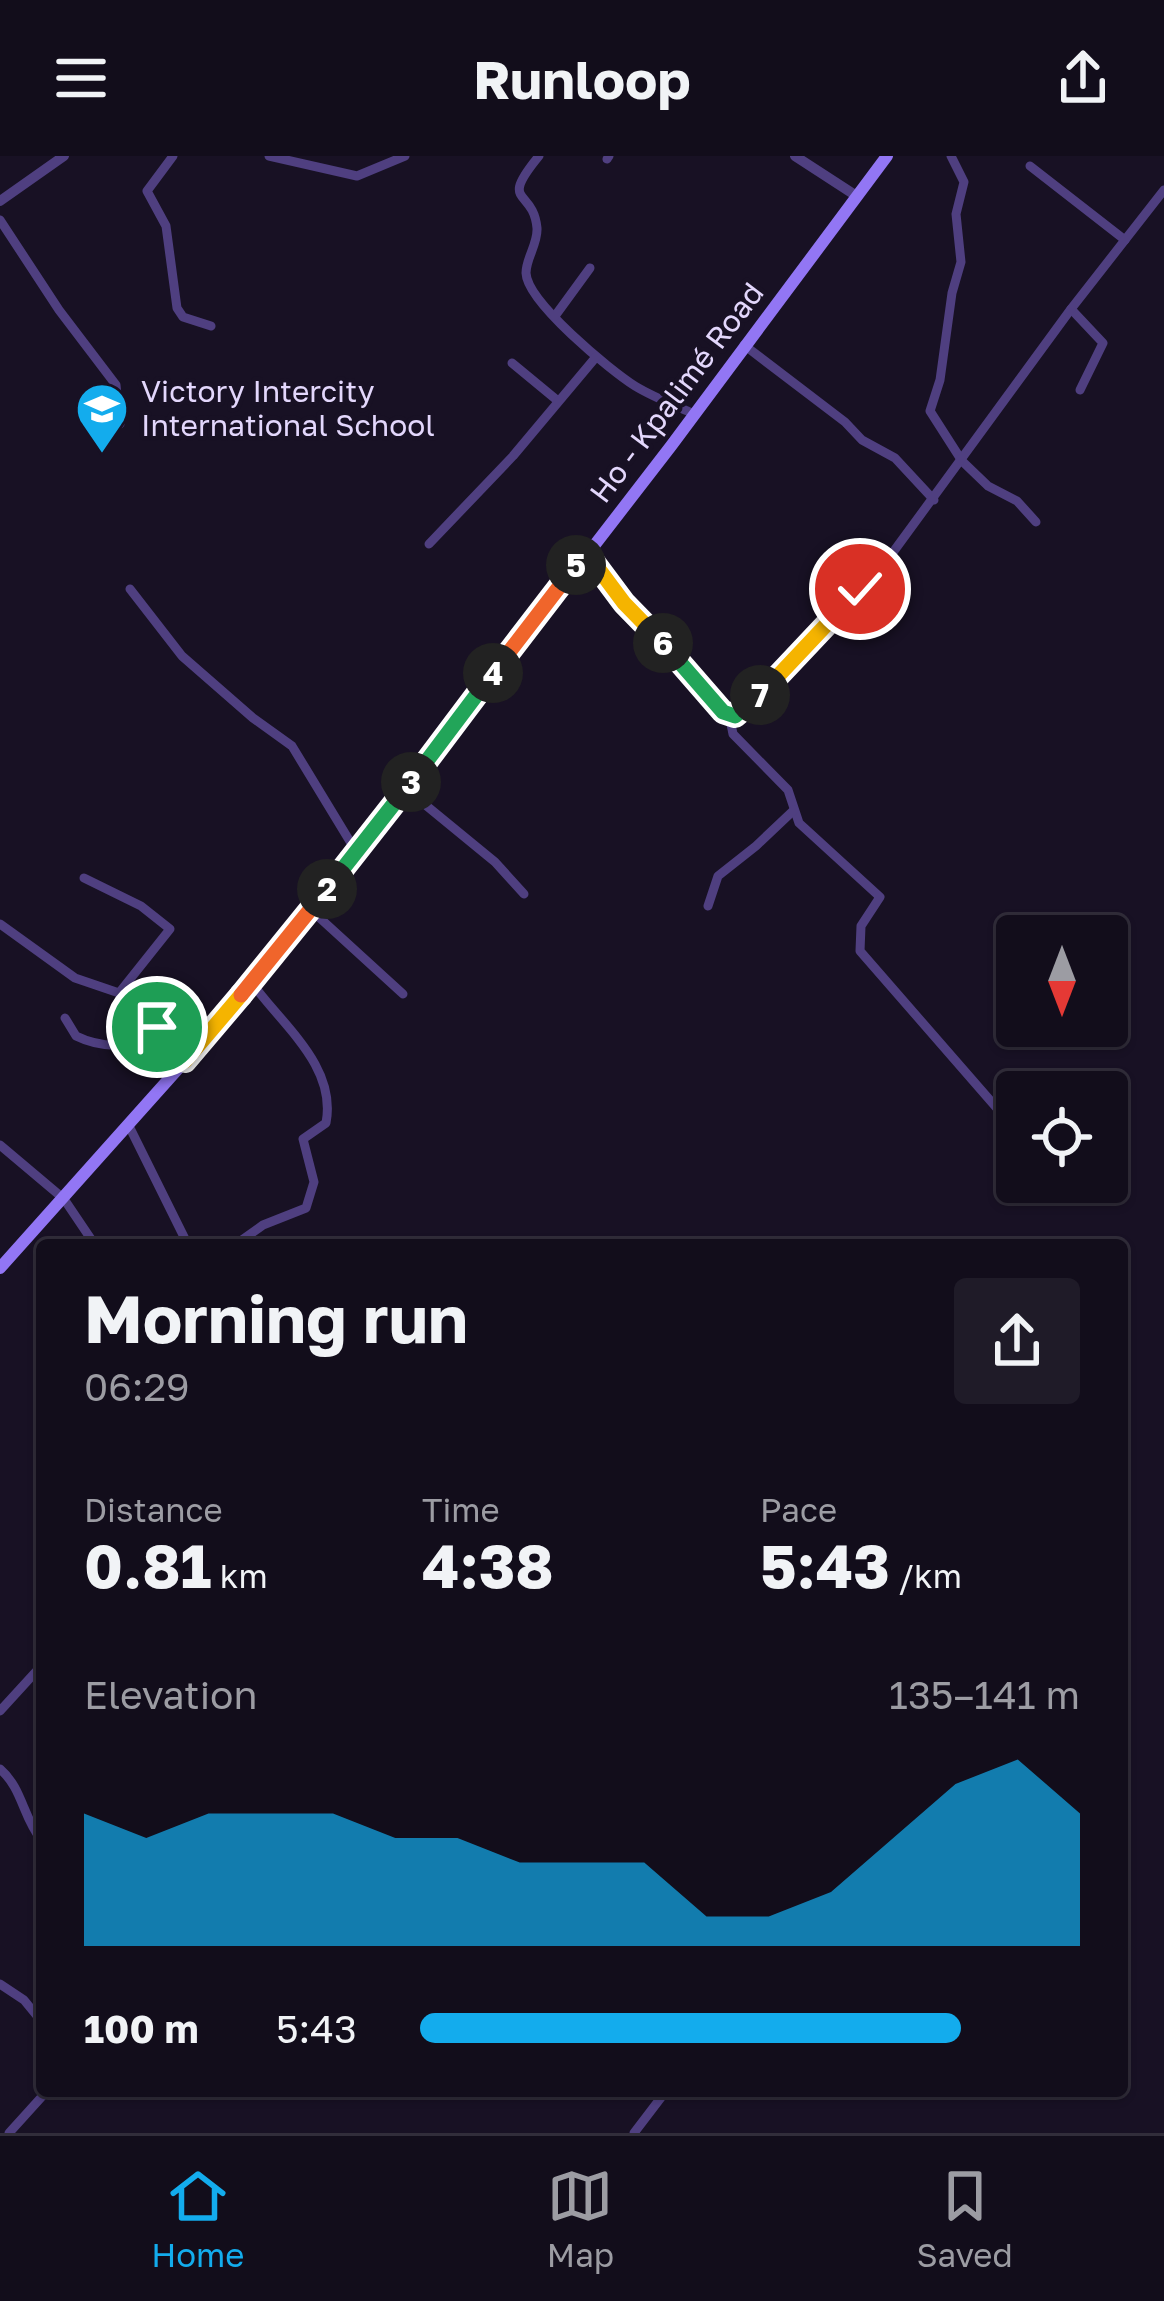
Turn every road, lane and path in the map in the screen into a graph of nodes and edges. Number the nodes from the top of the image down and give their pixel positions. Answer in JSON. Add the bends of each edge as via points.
{"nodes":[{"id":1,"x":173,"y":156,"type":"edge"},
{"id":2,"x":269,"y":156,"type":"edge"},
{"id":3,"x":405,"y":156,"type":"edge"},
{"id":4,"x":538,"y":156,"type":"edge"},
{"id":5,"x":795,"y":156,"type":"edge"},
{"id":6,"x":887,"y":156,"type":"edge"},
{"id":7,"x":952,"y":156,"type":"edge"},
{"id":8,"x":61,"y":157,"type":"edge"},
{"id":9,"x":1030,"y":166,"type":"dead end"},
{"id":10,"x":1164,"y":190,"type":"edge"},
{"id":11,"x":856,"y":194,"type":"junction"},
{"id":12,"x":0,"y":201,"type":"edge"},
{"id":13,"x":0,"y":220,"type":"edge"},
{"id":14,"x":1125,"y":240,"type":"junction"},
{"id":15,"x":590,"y":268,"type":"dead end"},
{"id":16,"x":1070,"y":309,"type":"junction"},
{"id":17,"x":555,"y":316,"type":"junction"},
{"id":18,"x":211,"y":326,"type":"dead end"},
{"id":19,"x":744,"y":344,"type":"junction"},
{"id":20,"x":596,"y":357,"type":"junction"},
{"id":21,"x":512,"y":363,"type":"dead end"},
{"id":22,"x":1080,"y":390,"type":"dead end"},
{"id":23,"x":557,"y":401,"type":"junction"},
{"id":24,"x":694,"y":414,"type":"junction"},
{"id":25,"x":120,"y":424,"type":"dead end"},
{"id":26,"x":962,"y":461,"type":"junction"},
{"id":27,"x":934,"y":500,"type":"junction"},
{"id":28,"x":1036,"y":523,"type":"dead end"},
{"id":29,"x":430,"y":544,"type":"dead end"},
{"id":30,"x":586,"y":552,"type":"junction"},
{"id":31,"x":130,"y":589,"type":"dead end"},
{"id":32,"x":729,"y":715,"type":"junction"},
{"id":33,"x":406,"y":789,"type":"junction"},
{"id":34,"x":794,"y":810,"type":"junction"},
{"id":35,"x":356,"y":853,"type":"junction"},
{"id":36,"x":84,"y":878,"type":"dead end"},
{"id":37,"x":524,"y":894,"type":"dead end"},
{"id":38,"x":708,"y":906,"type":"dead end"},
{"id":39,"x":311,"y":910,"type":"junction"},
{"id":40,"x":0,"y":924,"type":"edge"},
{"id":41,"x":252,"y":982,"type":"junction"},
{"id":42,"x":119,"y":993,"type":"junction"},
{"id":43,"x":403,"y":994,"type":"dead end"},
{"id":44,"x":65,"y":1018,"type":"dead end"},
{"id":45,"x":155,"y":1037,"type":"junction"},
{"id":46,"x":185,"y":1061,"type":"junction"},
{"id":47,"x":996,"y":1107,"type":"edge"},
{"id":48,"x":129,"y":1126,"type":"junction"},
{"id":49,"x":0,"y":1145,"type":"edge"},
{"id":50,"x":64,"y":1198,"type":"junction"},
{"id":51,"x":91,"y":1239,"type":"edge"},
{"id":52,"x":185,"y":1239,"type":"edge"},
{"id":53,"x":244,"y":1239,"type":"edge"},
{"id":54,"x":0,"y":1268,"type":"edge"},
{"id":55,"x":36,"y":1672,"type":"edge"},
{"id":56,"x":0,"y":1711,"type":"edge"},
{"id":57,"x":0,"y":1769,"type":"edge"},
{"id":58,"x":36,"y":1833,"type":"edge"},
{"id":59,"x":0,"y":1984,"type":"edge"},
{"id":60,"x":36,"y":2014,"type":"edge"},
{"id":61,"x":42,"y":2097,"type":"edge"},
{"id":62,"x":661,"y":2097,"type":"edge"},
{"id":63,"x":9,"y":2133,"type":"edge"},
{"id":64,"x":634,"y":2133,"type":"edge"}],
"edges":[{"from":1,"to":18,"type":"street","via":[[147,191],[166,226],[177,308]]},
{"from":2,"to":3,"type":"street","via":[[357,176]]},
{"from":4,"to":17,"type":"street","via":[[518,181],[536,220],[526,268]]},
{"from":5,"to":11,"type":"street"},
{"from":6,"to":11,"type":"main road","name":"Ho - Kpalimé Road"},
{"from":7,"to":26,"type":"street","via":[[964,182],[956,214],[961,262],[930,411]]},
{"from":8,"to":12,"type":"street"},
{"from":9,"to":14,"type":"street"},
{"from":10,"to":14,"type":"street"},
{"from":11,"to":19,"type":"main road","name":"Ho - Kpalimé Road"},
{"from":13,"to":25,"type":"street","via":[[116,385]]},
{"from":14,"to":16,"type":"street"},
{"from":15,"to":17,"type":"street"},
{"from":16,"to":22,"type":"street","via":[[1103,343]]},
{"from":16,"to":26,"type":"street"},
{"from":17,"to":20,"type":"street"},
{"from":19,"to":24,"type":"main road","name":"Ho - Kpalimé Road"},
{"from":19,"to":27,"type":"street","via":[[895,458]]},
{"from":20,"to":23,"type":"street"},
{"from":20,"to":24,"type":"street"},
{"from":21,"to":23,"type":"street"},
{"from":23,"to":29,"type":"street"},
{"from":24,"to":30,"type":"main road","name":"Ho - Kpalimé Road"},
{"from":26,"to":27,"type":"street"},
{"from":26,"to":28,"type":"street"},
{"from":27,"to":32,"type":"street","via":[[752,703]]},
{"from":30,"to":32,"type":"street"},
{"from":30,"to":33,"type":"main road","name":"Ho - Kpalimé Road"},
{"from":31,"to":35,"type":"street","via":[[182,656],[292,746]]},
{"from":32,"to":34,"type":"street","via":[[733,734],[788,790]]},
{"from":33,"to":35,"type":"main road","name":"Ho - Kpalimé Road"},
{"from":33,"to":37,"type":"street"},
{"from":34,"to":38,"type":"street","via":[[718,876]]},
{"from":34,"to":47,"type":"street","via":[[811,836],[881,898],[861,926],[860,951]]},
{"from":35,"to":39,"type":"main road","name":"Ho - Kpalimé Road"},
{"from":36,"to":42,"type":"street","via":[[170,929]]},
{"from":39,"to":41,"type":"main road","name":"Ho - Kpalimé Road"},
{"from":39,"to":43,"type":"street"},
{"from":40,"to":42,"type":"street","via":[[75,978]]},
{"from":41,"to":46,"type":"main road","name":"Ho - Kpalimé Road"},
{"from":41,"to":53,"type":"street","via":[[308,1053],[330,1101],[326,1123],[303,1139],[314,1182],[306,1208]]},
{"from":42,"to":45,"type":"street","via":[[157,1027]]},
{"from":44,"to":45,"type":"street","via":[[76,1036],[97,1043]]},
{"from":45,"to":46,"type":"street"},
{"from":46,"to":48,"type":"main road","name":"Ho - Kpalimé Road"},
{"from":48,"to":50,"type":"main road","name":"Ho - Kpalimé Road"},
{"from":48,"to":52,"type":"street"},
{"from":49,"to":50,"type":"street"},
{"from":50,"to":51,"type":"street"},
{"from":50,"to":54,"type":"main road","name":"Ho - Kpalimé Road"},
{"from":55,"to":56,"type":"street"},
{"from":57,"to":58,"type":"street"},
{"from":59,"to":60,"type":"street"},
{"from":61,"to":63,"type":"street"},
{"from":62,"to":64,"type":"street"}]}
